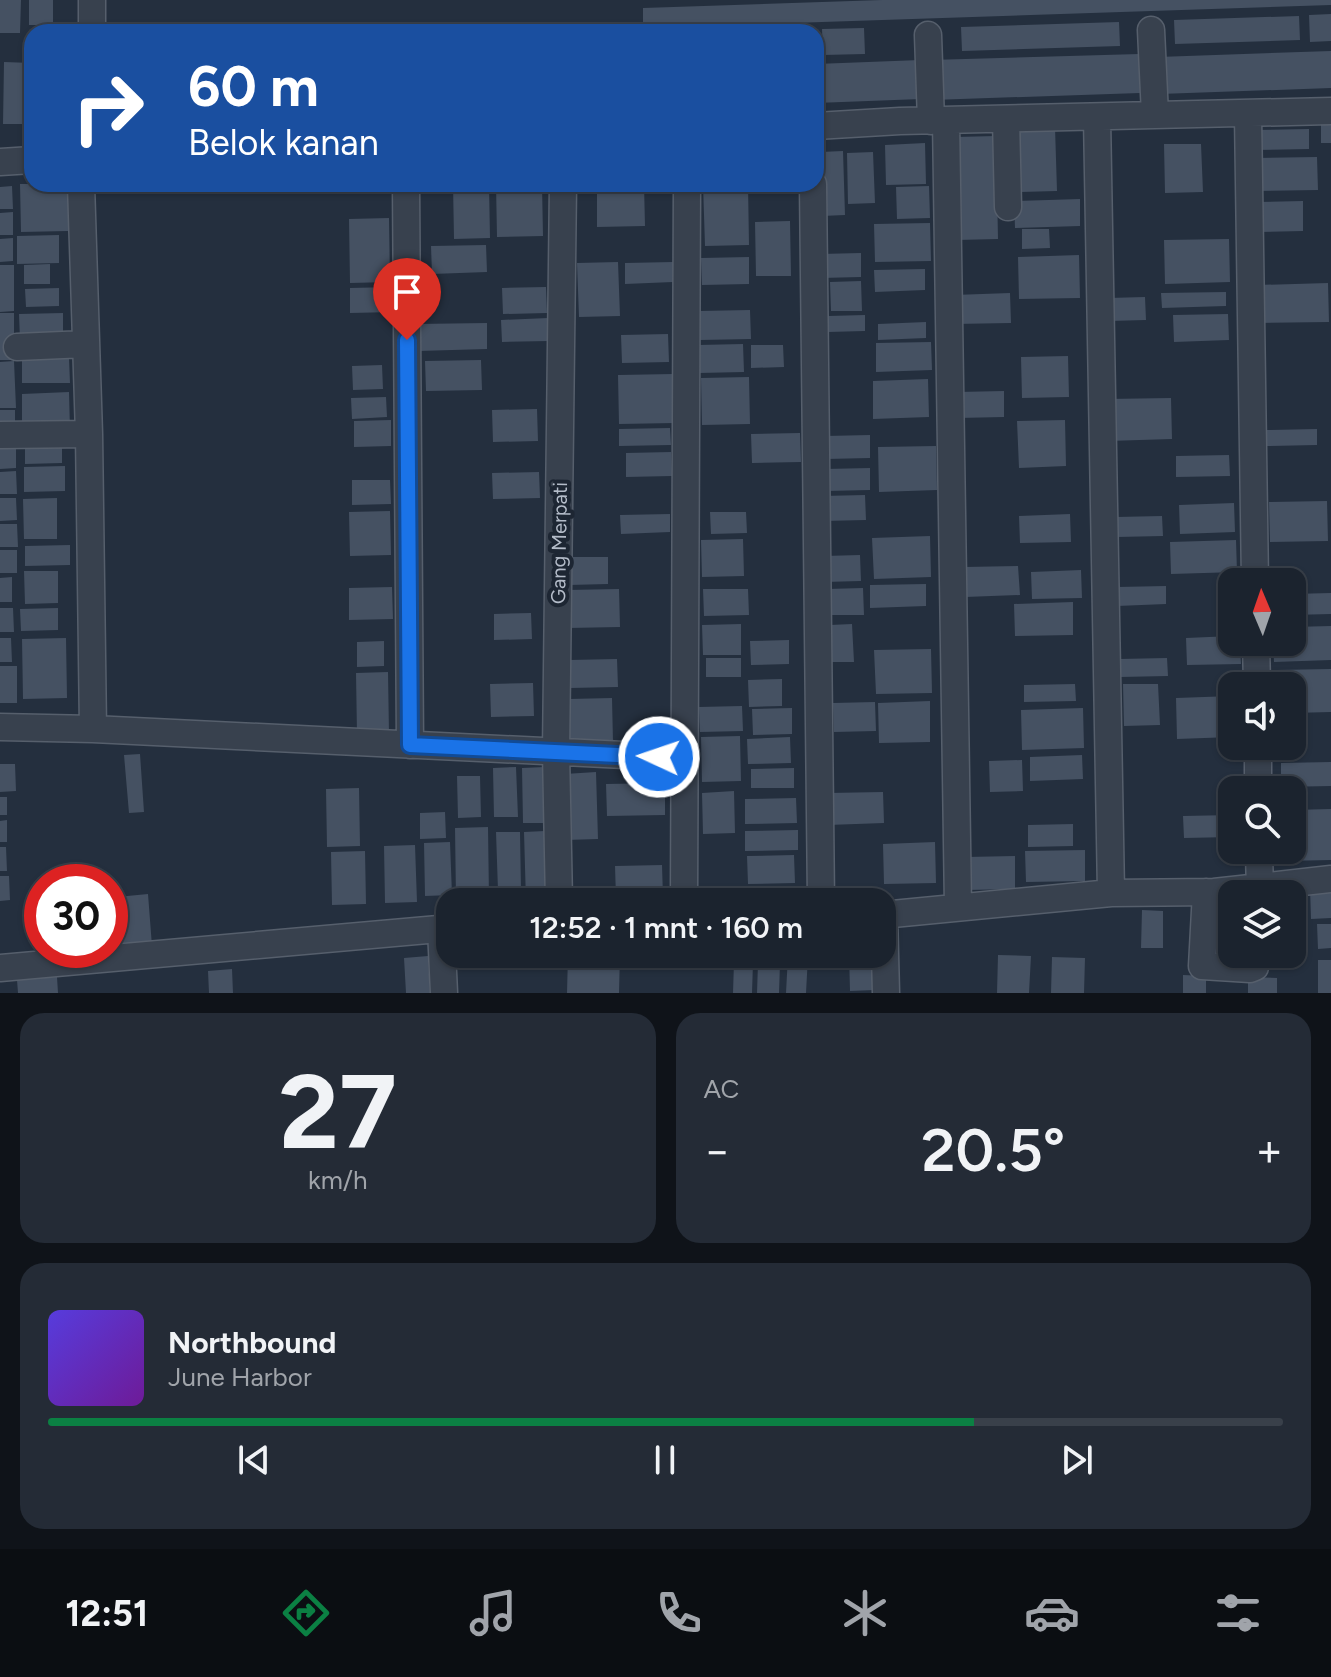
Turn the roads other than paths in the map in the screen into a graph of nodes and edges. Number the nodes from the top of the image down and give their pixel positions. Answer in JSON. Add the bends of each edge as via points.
{"nodes":[{"id":1,"x":92,"y":0,"type":"edge"},
{"id":2,"x":92,"y":24,"type":"edge"},
{"id":3,"x":1151,"y":30,"type":"dead end"},
{"id":4,"x":928,"y":35,"type":"dead end"},
{"id":5,"x":1331,"y":111,"type":"edge"},
{"id":6,"x":1155,"y":115,"type":"junction"},
{"id":7,"x":1248,"y":115,"type":"junction"},
{"id":8,"x":1097,"y":117,"type":"junction"},
{"id":9,"x":1006,"y":119,"type":"junction"},
{"id":10,"x":938,"y":120,"type":"junction"},
{"id":11,"x":824,"y":126,"type":"edge"},
{"id":12,"x":24,"y":160,"type":"edge"},
{"id":13,"x":0,"y":162,"type":"edge"},
{"id":14,"x":81,"y":192,"type":"edge"},
{"id":15,"x":406,"y":192,"type":"edge"},
{"id":16,"x":563,"y":192,"type":"edge"},
{"id":17,"x":687,"y":192,"type":"edge"},
{"id":18,"x":813,"y":192,"type":"edge"},
{"id":19,"x":1008,"y":207,"type":"dead end"},
{"id":20,"x":86,"y":344,"type":"junction"},
{"id":21,"x":17,"y":347,"type":"dead end"},
{"id":22,"x":89,"y":434,"type":"junction"},
{"id":23,"x":0,"y":435,"type":"edge"},
{"id":24,"x":1255,"y":568,"type":"edge"},
{"id":25,"x":0,"y":727,"type":"edge"},
{"id":26,"x":93,"y":729,"type":"junction"},
{"id":27,"x":410,"y":745,"type":"junction"},
{"id":28,"x":556,"y":752,"type":"junction"},
{"id":29,"x":685,"y":758,"type":"junction"},
{"id":30,"x":1331,"y":879,"type":"edge"},
{"id":31,"x":1306,"y":883,"type":"edge"},
{"id":32,"x":559,"y":888,"type":"edge"},
{"id":33,"x":684,"y":888,"type":"edge"},
{"id":34,"x":821,"y":888,"type":"edge"},
{"id":35,"x":1206,"y":892,"type":"junction"},
{"id":36,"x":1218,"y":892,"type":"edge"},
{"id":37,"x":1111,"y":893,"type":"junction"},
{"id":38,"x":958,"y":907,"type":"junction"},
{"id":39,"x":896,"y":913,"type":"edge"},
{"id":40,"x":436,"y":929,"type":"edge"},
{"id":41,"x":1218,"y":967,"type":"edge"},
{"id":42,"x":0,"y":968,"type":"edge"},
{"id":43,"x":444,"y":968,"type":"edge"},
{"id":44,"x":885,"y":968,"type":"edge"},
{"id":45,"x":444,"y":993,"type":"edge"},
{"id":46,"x":886,"y":993,"type":"edge"}],
"edges":[{"from":1,"to":2,"type":"street"},
{"from":3,"to":6,"type":"street"},
{"from":4,"to":10,"type":"street"},
{"from":5,"to":7,"type":"street"},
{"from":6,"to":7,"type":"street"},
{"from":6,"to":8,"type":"street"},
{"from":7,"to":24,"type":"street"},
{"from":8,"to":9,"type":"street"},
{"from":8,"to":37,"type":"street"},
{"from":9,"to":10,"type":"street"},
{"from":9,"to":19,"type":"street"},
{"from":10,"to":11,"type":"street"},
{"from":10,"to":38,"type":"street"},
{"from":12,"to":13,"type":"street"},
{"from":14,"to":20,"type":"street"},
{"from":15,"to":27,"type":"street"},
{"from":16,"to":28,"type":"street","name":"Gang Merpati"},
{"from":17,"to":29,"type":"street"},
{"from":18,"to":34,"type":"street"},
{"from":20,"to":21,"type":"street"},
{"from":20,"to":22,"type":"street"},
{"from":22,"to":23,"type":"street"},
{"from":22,"to":26,"type":"street"},
{"from":25,"to":26,"type":"street"},
{"from":26,"to":27,"type":"street"},
{"from":27,"to":28,"type":"street"},
{"from":28,"to":29,"type":"street"},
{"from":28,"to":32,"type":"street","name":"Gang Merpati"},
{"from":29,"to":33,"type":"street"},
{"from":30,"to":31,"type":"street"},
{"from":35,"to":36,"type":"street"},
{"from":35,"to":37,"type":"street"},
{"from":35,"to":41,"type":"street","via":[[1202,966]]},
{"from":37,"to":38,"type":"street"},
{"from":38,"to":39,"type":"street"},
{"from":40,"to":42,"type":"street"},
{"from":43,"to":45,"type":"street"},
{"from":44,"to":46,"type":"street"}]}
